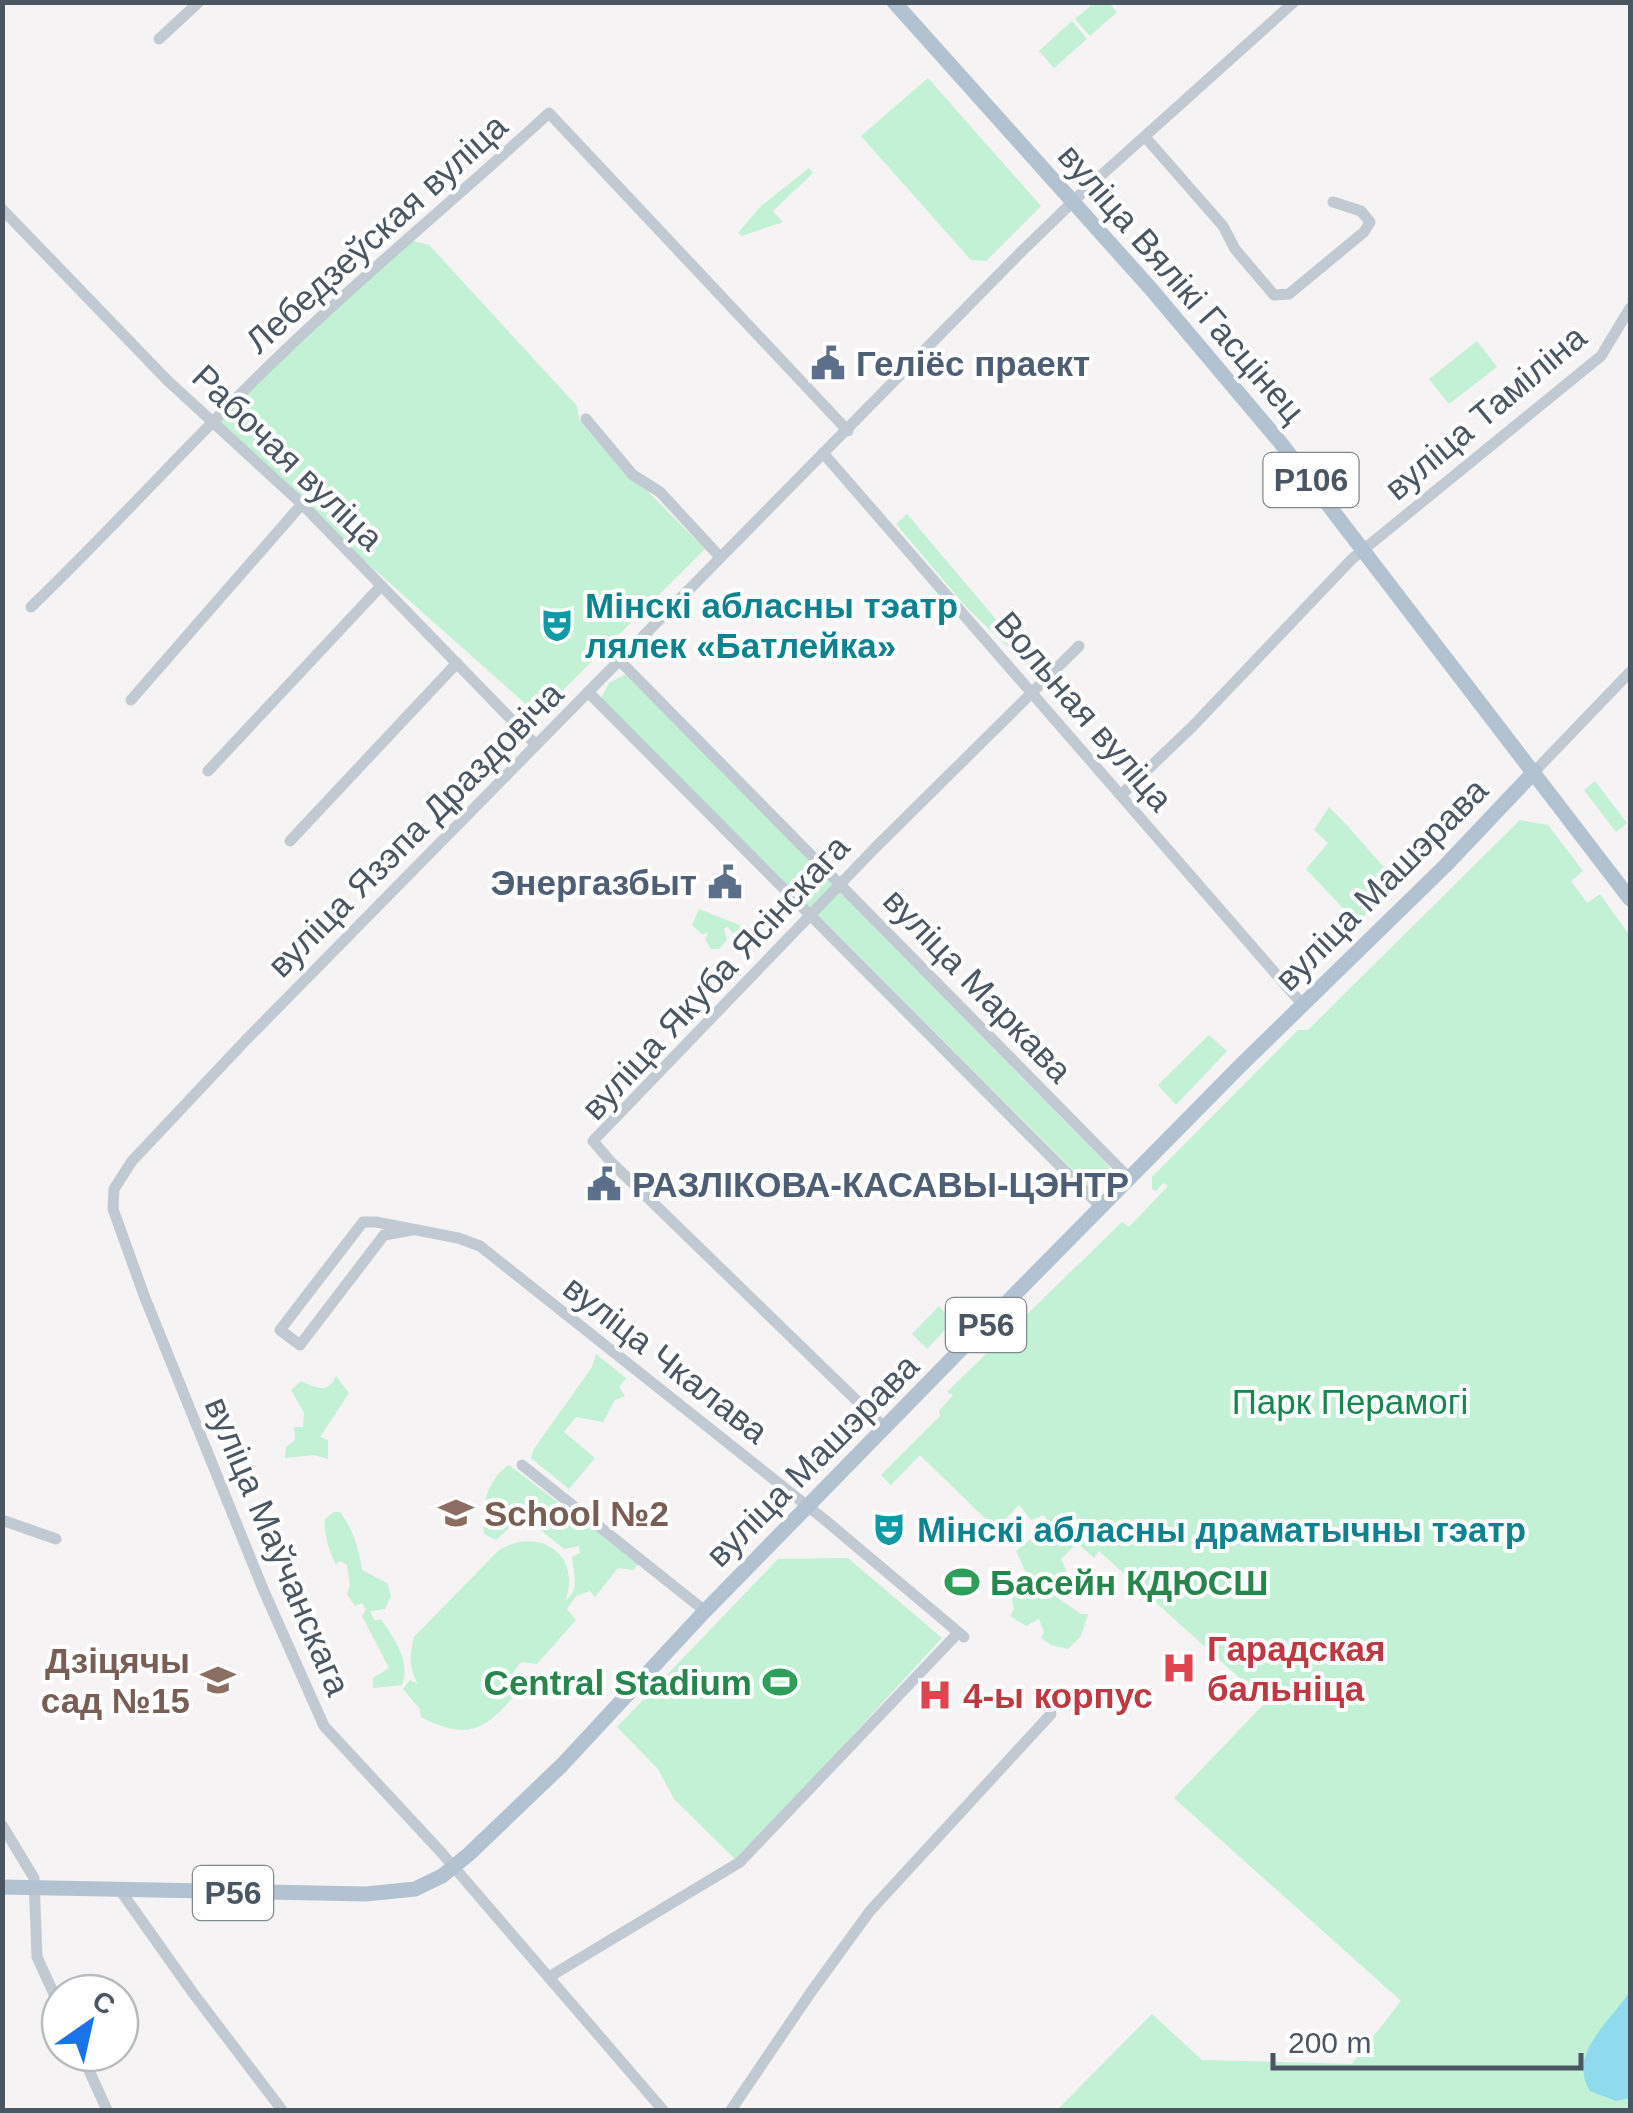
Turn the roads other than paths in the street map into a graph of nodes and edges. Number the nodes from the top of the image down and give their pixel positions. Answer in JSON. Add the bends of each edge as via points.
{"nodes":[{"id":1,"x":199,"y":2,"type":"edge"},
{"id":2,"x":894,"y":2,"type":"edge"},
{"id":3,"x":1294,"y":2,"type":"edge"},
{"id":4,"x":159,"y":39,"type":"dead end"},
{"id":5,"x":1146,"y":138,"type":"junction"},
{"id":6,"x":1073,"y":201,"type":"junction"},
{"id":7,"x":1333,"y":202,"type":"dead end"},
{"id":8,"x":2,"y":209,"type":"edge"},
{"id":9,"x":1630,"y":308,"type":"edge"},
{"id":10,"x":586,"y":418,"type":"dead end"},
{"id":11,"x":211,"y":424,"type":"junction"},
{"id":12,"x":848,"y":430,"type":"junction"},
{"id":13,"x":824,"y":453,"type":"junction"},
{"id":14,"x":302,"y":504,"type":"junction"},
{"id":15,"x":1364,"y":548,"type":"junction"},
{"id":16,"x":720,"y":557,"type":"junction"},
{"id":17,"x":382,"y":586,"type":"junction"},
{"id":18,"x":30,"y":607,"type":"dead end"},
{"id":19,"x":1078,"y":646,"type":"dead end"},
{"id":20,"x":620,"y":660,"type":"junction"},
{"id":21,"x":457,"y":663,"type":"junction"},
{"id":22,"x":1630,"y":672,"type":"edge"},
{"id":23,"x":588,"y":692,"type":"junction"},
{"id":24,"x":1031,"y":692,"type":"junction"},
{"id":25,"x":131,"y":700,"type":"dead end"},
{"id":26,"x":536,"y":745,"type":"junction"},
{"id":27,"x":208,"y":771,"type":"dead end"},
{"id":28,"x":1535,"y":771,"type":"junction"},
{"id":29,"x":1120,"y":795,"type":"junction"},
{"id":30,"x":290,"y":841,"type":"dead end"},
{"id":31,"x":840,"y":884,"type":"junction"},
{"id":32,"x":1630,"y":899,"type":"edge"},
{"id":33,"x":812,"y":915,"type":"junction"},
{"id":34,"x":1303,"y":1005,"type":"junction"},
{"id":35,"x":1129,"y":1178,"type":"junction"},
{"id":36,"x":1101,"y":1207,"type":"junction"},
{"id":37,"x":113,"y":1209,"type":"joint"},
{"id":38,"x":412,"y":1230,"type":"junction"},
{"id":39,"x":886,"y":1429,"type":"junction"},
{"id":40,"x":522,"y":1465,"type":"dead end"},
{"id":41,"x":809,"y":1508,"type":"junction"},
{"id":42,"x":2,"y":1520,"type":"edge"},
{"id":43,"x":56,"y":1539,"type":"dead end"},
{"id":44,"x":705,"y":1611,"type":"junction"},
{"id":45,"x":1050,"y":1714,"type":"dead end"},
{"id":46,"x":2,"y":1825,"type":"edge"},
{"id":47,"x":454,"y":1867,"type":"junction"},
{"id":48,"x":35,"y":1886,"type":"junction"},
{"id":49,"x":2,"y":1887,"type":"edge"},
{"id":50,"x":120,"y":1890,"type":"junction"},
{"id":51,"x":45,"y":1973,"type":"edge"},
{"id":52,"x":549,"y":1977,"type":"junction"},
{"id":53,"x":90,"y":2073,"type":"edge"},
{"id":54,"x":107,"y":2110,"type":"edge"},
{"id":55,"x":282,"y":2110,"type":"edge"},
{"id":56,"x":664,"y":2110,"type":"edge"},
{"id":57,"x":731,"y":2110,"type":"edge"}],
"edges":[{"from":1,"to":4,"type":"street"},
{"from":2,"to":6,"type":"main road","name":"вуліца Вялікі Гасцінец","number":"Р106"},
{"from":3,"to":5,"type":"street","name":"вуліца Язэпа Драздовіча"},
{"from":5,"to":6,"type":"street","name":"вуліца Язэпа Драздовіча"},
{"from":5,"to":7,"type":"street","via":[[1274,294],[1289,294],[1364,232],[1370,222],[1361,211]]},
{"from":6,"to":12,"type":"street","name":"вуліца Язэпа Драздовіча"},
{"from":6,"to":15,"type":"main road","name":"вуліца Вялікі Гасцінец","number":"Р106"},
{"from":8,"to":11,"type":"street","name":"Рабочая вуліца"},
{"from":9,"to":15,"type":"street","name":"вуліца Таміліна","via":[[1601,356]]},
{"from":10,"to":16,"type":"street","via":[[633,475],[660,492]]},
{"from":11,"to":12,"type":"street","name":"Лебедзеўская вуліца","via":[[549,113]]},
{"from":11,"to":14,"type":"street","name":"Рабочая вуліца"},
{"from":11,"to":18,"type":"street","name":"Лебедзеўская вуліца"},
{"from":12,"to":13,"type":"street","name":"вуліца Язэпа Драздовіча"},
{"from":13,"to":16,"type":"street","name":"вуліца Язэпа Драздовіча"},
{"from":13,"to":24,"type":"street","name":"Вольная вуліца"},
{"from":14,"to":17,"type":"street","name":"Рабочая вуліца"},
{"from":14,"to":25,"type":"street"},
{"from":15,"to":28,"type":"main road","name":"вуліца Вялікі Гасцінец","number":"Р106"},
{"from":15,"to":29,"type":"street","name":"вуліца Таміліна"},
{"from":16,"to":20,"type":"street","name":"вуліца Язэпа Драздовіча"},
{"from":17,"to":21,"type":"street","name":"Рабочая вуліца"},
{"from":17,"to":27,"type":"street"},
{"from":19,"to":24,"type":"street","name":"вуліца Якуба Ясінскага"},
{"from":20,"to":23,"type":"street","name":"вуліца Язэпа Драздовіча"},
{"from":20,"to":31,"type":"street","name":"вуліца Маркава"},
{"from":21,"to":26,"type":"street","name":"Рабочая вуліца"},
{"from":21,"to":30,"type":"street"},
{"from":22,"to":28,"type":"street"},
{"from":23,"to":26,"type":"street","name":"вуліца Язэпа Драздовіча"},
{"from":23,"to":33,"type":"street","name":"вуліца Маркава"},
{"from":24,"to":29,"type":"street","name":"Вольная вуліца"},
{"from":24,"to":31,"type":"street","name":"вуліца Якуба Ясінскага"},
{"from":26,"to":37,"type":"street","name":"вуліца Язэпа Драздовіча","via":[[145,1147],[114,1189]]},
{"from":28,"to":32,"type":"main road","name":"вуліца Вялікі Гасцінец","number":"Р106"},
{"from":28,"to":34,"type":"main road","name":"вуліца Машэрава","number":"Р56"},
{"from":29,"to":34,"type":"street","name":"Вольная вуліца"},
{"from":31,"to":33,"type":"street","name":"вуліца Якуба Ясінскага"},
{"from":31,"to":35,"type":"street","name":"вуліца Маркава"},
{"from":33,"to":36,"type":"street","name":"вуліца Маркава"},
{"from":33,"to":39,"type":"street","name":"вуліца Якуба Ясінскага","via":[[593,1140]]},
{"from":34,"to":35,"type":"main road","name":"вуліца Машэрава","number":"Р56"},
{"from":35,"to":36,"type":"main road","name":"вуліца Машэрава","number":"Р56"},
{"from":36,"to":39,"type":"main road","name":"вуліца Машэрава","number":"Р56"},
{"from":37,"to":47,"type":"street","name":"вуліца Маўчанскага","via":[[324,1726]]},
{"from":38,"to":38,"type":"street","name":"вуліца Чкалава","via":[[363,1222],[280,1330],[300,1344],[384,1235]]},
{"from":38,"to":41,"type":"street","name":"вуліца Чкалава","via":[[480,1246]]},
{"from":39,"to":41,"type":"main road","name":"вуліца Машэрава","number":"Р56"},
{"from":40,"to":44,"type":"street"},
{"from":41,"to":44,"type":"main road","name":"вуліца Машэрава","number":"Р56"},
{"from":41,"to":52,"type":"street","name":"вуліца Чкалава","via":[[961,1635],[740,1862]]},
{"from":42,"to":43,"type":"street"},
{"from":44,"to":47,"type":"main road","name":"вуліца Машэрава","number":"Р56","via":[[562,1766]]},
{"from":45,"to":57,"type":"street","via":[[870,1910]]},
{"from":46,"to":48,"type":"street"},
{"from":47,"to":50,"type":"main road","name":"вуліца Машэрава","number":"Р56","via":[[414,1888],[366,1894]]},
{"from":47,"to":52,"type":"street","name":"вуліца Маўчанскага"},
{"from":48,"to":49,"type":"main road","name":"вуліца Машэрава","number":"Р56"},
{"from":48,"to":50,"type":"main road","name":"вуліца Машэрава","number":"Р56"},
{"from":48,"to":51,"type":"street","via":[[38,1957]]},
{"from":50,"to":55,"type":"street"},
{"from":52,"to":56,"type":"street","name":"вуліца Маўчанскага"},
{"from":53,"to":54,"type":"street"}]}
